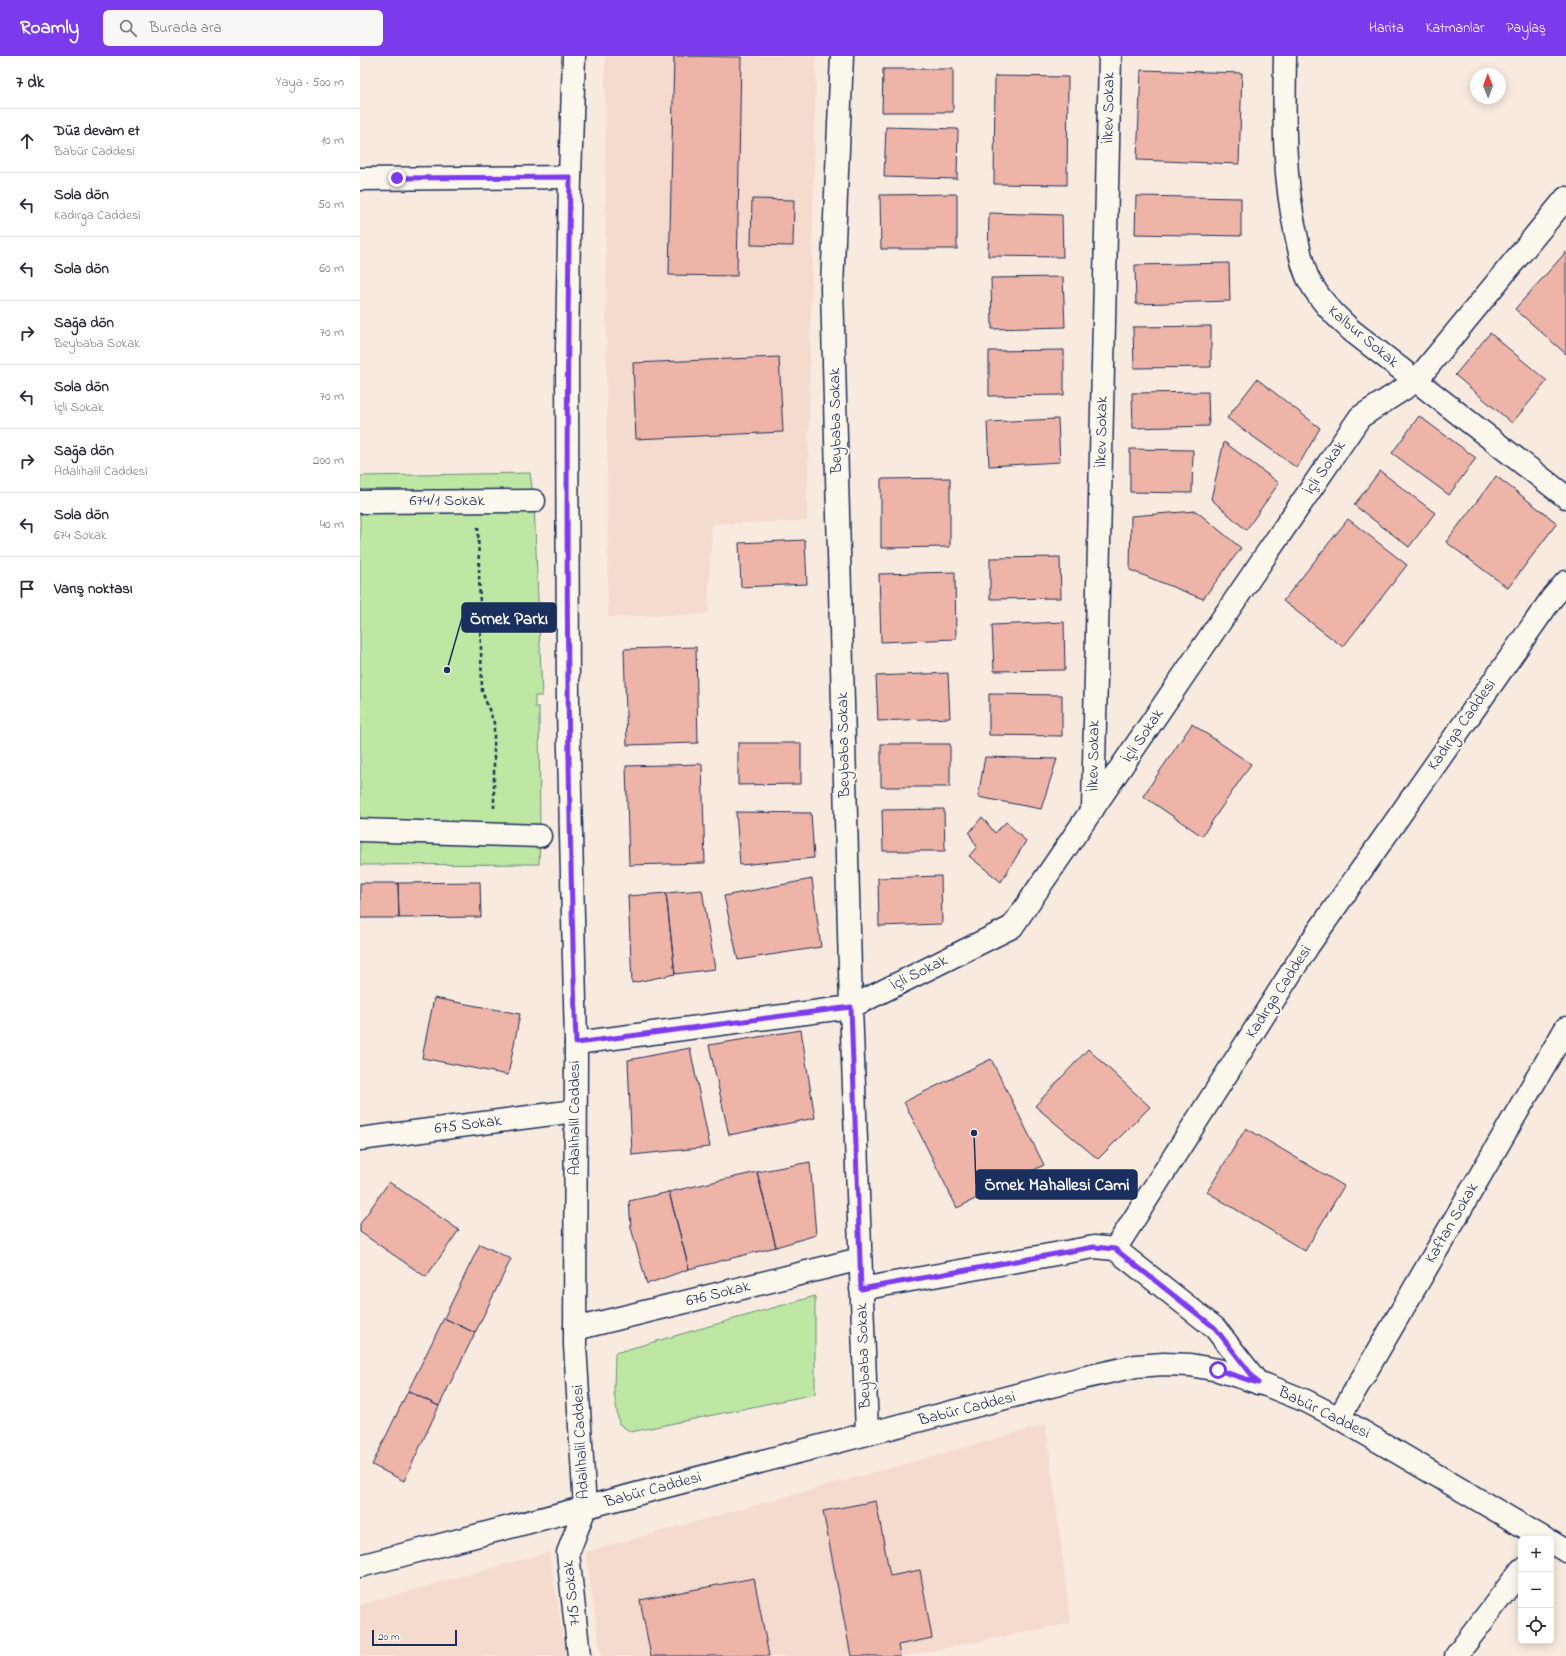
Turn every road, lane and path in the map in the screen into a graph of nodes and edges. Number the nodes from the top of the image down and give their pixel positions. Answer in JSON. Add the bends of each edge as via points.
{"nodes":[{"id":1,"x":574,"y":56,"type":"edge"},
{"id":2,"x":842,"y":56,"type":"edge"},
{"id":3,"x":1110,"y":56,"type":"edge"},
{"id":4,"x":1285,"y":56,"type":"edge"},
{"id":5,"x":570,"y":177,"type":"junction"},
{"id":6,"x":360,"y":179,"type":"edge"},
{"id":7,"x":1566,"y":198,"type":"edge"},
{"id":8,"x":1416,"y":381,"type":"junction"},
{"id":9,"x":1566,"y":497,"type":"edge"},
{"id":10,"x":478,"y":501,"type":"junction"},
{"id":11,"x":534,"y":501,"type":"dead end"},
{"id":12,"x":360,"y":502,"type":"edge"},
{"id":13,"x":1566,"y":582,"type":"edge"},
{"id":14,"x":1093,"y":809,"type":"junction"},
{"id":15,"x":360,"y":830,"type":"edge"},
{"id":16,"x":494,"y":835,"type":"junction"},
{"id":17,"x":540,"y":836,"type":"dead end"},
{"id":18,"x":851,"y":1007,"type":"junction"},
{"id":19,"x":1566,"y":1028,"type":"edge"},
{"id":20,"x":576,"y":1043,"type":"junction"},
{"id":21,"x":575,"y":1111,"type":"junction"},
{"id":22,"x":360,"y":1139,"type":"edge"},
{"id":23,"x":1115,"y":1249,"type":"junction"},
{"id":24,"x":860,"y":1259,"type":"junction"},
{"id":25,"x":861,"y":1289,"type":"junction"},
{"id":26,"x":575,"y":1329,"type":"junction"},
{"id":27,"x":1258,"y":1383,"type":"junction"},
{"id":28,"x":1339,"y":1418,"type":"junction"},
{"id":29,"x":867,"y":1434,"type":"junction"},
{"id":30,"x":585,"y":1508,"type":"junction"},
{"id":31,"x":1540,"y":1536,"type":"edge"},
{"id":32,"x":1554,"y":1544,"type":"edge"},
{"id":33,"x":1566,"y":1551,"type":"edge"},
{"id":34,"x":360,"y":1566,"type":"edge"},
{"id":35,"x":1519,"y":1572,"type":"edge"},
{"id":36,"x":579,"y":1656,"type":"edge"},
{"id":37,"x":1456,"y":1656,"type":"edge"}],
"edges":[{"from":1,"to":5,"type":"street","name":"Adalıhalil Caddesi"},
{"from":2,"to":18,"type":"street","name":"Beybaba Sokak","via":[[832,287]]},
{"from":3,"to":14,"type":"street","name":"İlkev Sokak"},
{"from":4,"to":8,"type":"street","name":"Kalbur Sokak","via":[[1285,152],[1288,193],[1301,258],[1309,281],[1325,306],[1352,331]]},
{"from":5,"to":6,"type":"street"},
{"from":5,"to":20,"type":"street","name":"Adalıhalil Caddesi","via":[[567,352],[568,708]]},
{"from":7,"to":8,"type":"street","name":"İçli Sokak"},
{"from":8,"to":9,"type":"street","name":"Kalbur Sokak"},
{"from":8,"to":14,"type":"street","name":"İçli Sokak","via":[[1360,417]]},
{"from":10,"to":11,"type":"street","name":"674/1 Sokak"},
{"from":10,"to":12,"type":"street","name":"674/1 Sokak"},
{"from":10,"to":16,"type":"path","via":[[482,690],[494,723]]},
{"from":13,"to":23,"type":"street","name":"Kadırga Caddesi","via":[[1552,598],[1308,946]]},
{"from":14,"to":18,"type":"street","name":"İçli Sokak","via":[[1012,927]]},
{"from":15,"to":16,"type":"street"},
{"from":16,"to":17,"type":"street"},
{"from":18,"to":20,"type":"street","name":"İçli Sokak"},
{"from":18,"to":24,"type":"street","name":"Beybaba Sokak"},
{"from":19,"to":28,"type":"street","name":"Kaftan Sokak"},
{"from":20,"to":21,"type":"street","name":"Adalıhalil Caddesi"},
{"from":21,"to":22,"type":"street","name":"675 Sokak"},
{"from":21,"to":26,"type":"street","name":"Adalıhalil Caddesi"},
{"from":23,"to":25,"type":"street","via":[[1094,1247]]},
{"from":23,"to":27,"type":"street","via":[[1215,1328]]},
{"from":24,"to":25,"type":"street","name":"Beybaba Sokak"},
{"from":24,"to":26,"type":"street","name":"676 Sokak"},
{"from":25,"to":29,"type":"street","name":"Beybaba Sokak"},
{"from":26,"to":30,"type":"street","name":"Adalıhalil Caddesi"},
{"from":27,"to":28,"type":"street","name":"Babür Caddesi","via":[[1306,1401]]},
{"from":27,"to":29,"type":"street","name":"Babür Caddesi","via":[[1218,1370],[1190,1365],[1136,1366]]},
{"from":28,"to":31,"type":"street","name":"Babür Caddesi"},
{"from":29,"to":30,"type":"street","name":"Babür Caddesi"},
{"from":30,"to":34,"type":"street","name":"Babür Caddesi"},
{"from":30,"to":36,"type":"street","name":"715 Sokak","via":[[568,1553]]},
{"from":32,"to":33,"type":"street"},
{"from":35,"to":37,"type":"street"}]}
